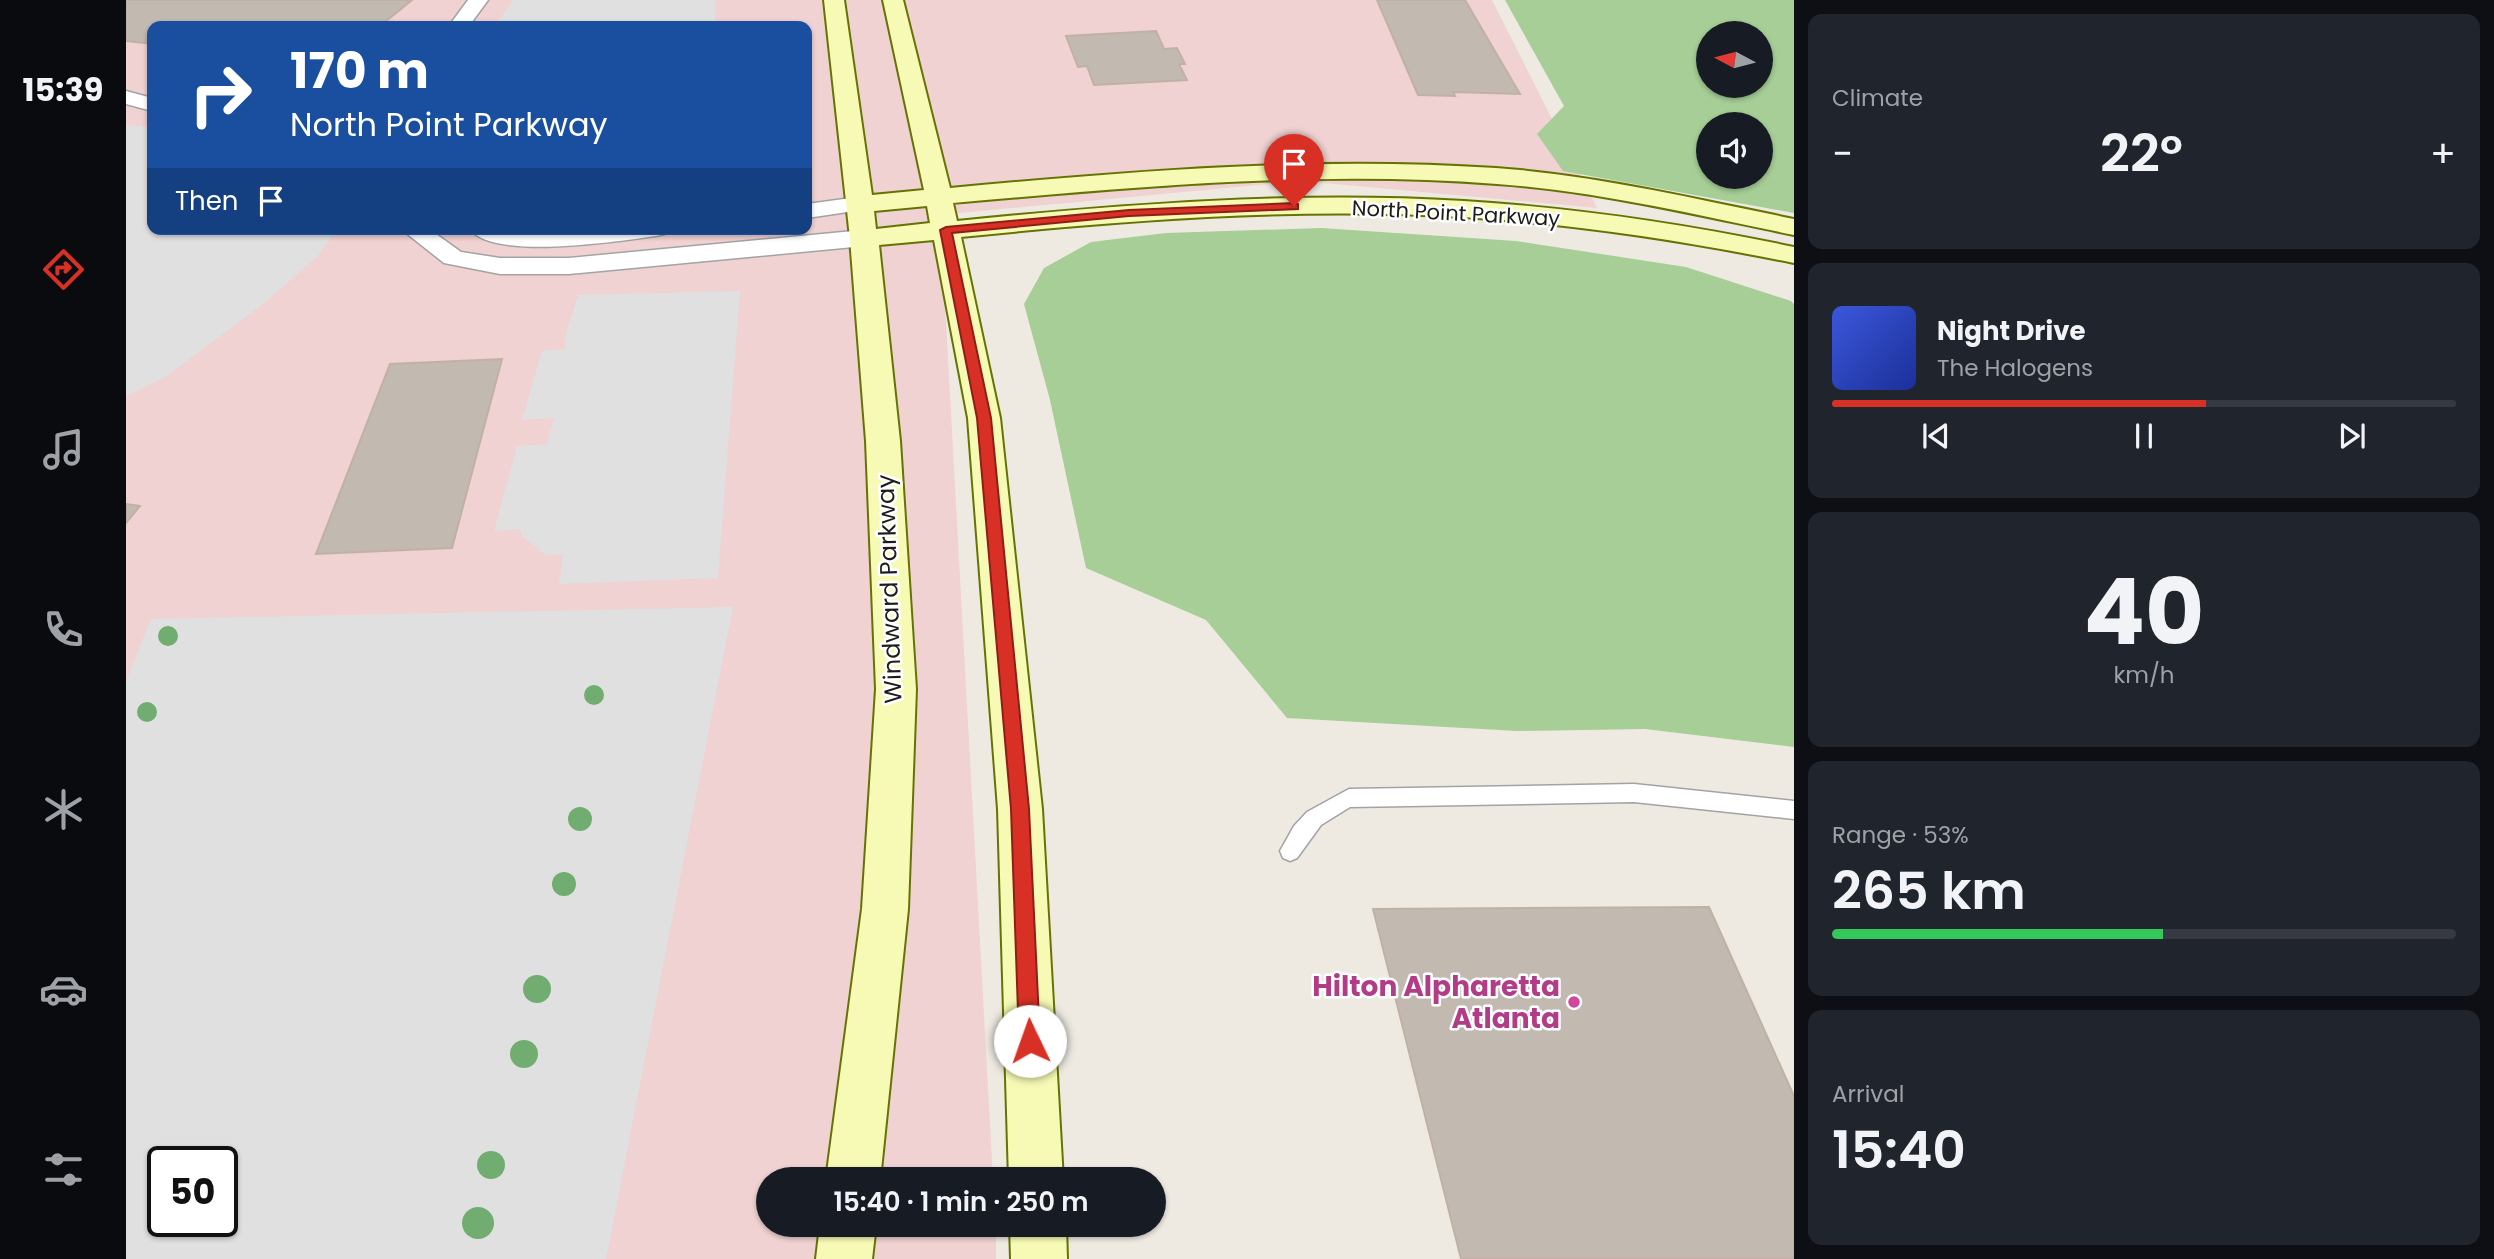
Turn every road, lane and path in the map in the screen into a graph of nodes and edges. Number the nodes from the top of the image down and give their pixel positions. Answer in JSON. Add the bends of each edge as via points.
{"nodes":[{"id":1,"x":478,"y":0,"type":"edge"},
{"id":2,"x":834,"y":0,"type":"edge"},
{"id":3,"x":893,"y":0,"type":"edge"},
{"id":4,"x":463,"y":21,"type":"edge"},
{"id":5,"x":126,"y":97,"type":"edge"},
{"id":6,"x":147,"y":103,"type":"edge"},
{"id":7,"x":859,"y":204,"type":"junction"},
{"id":8,"x":812,"y":210,"type":"edge"},
{"id":9,"x":942,"y":214,"type":"junction"},
{"id":10,"x":1794,"y":227,"type":"edge"},
{"id":11,"x":421,"y":235,"type":"edge"},
{"id":12,"x":514,"y":235,"type":"edge"},
{"id":13,"x":606,"y":235,"type":"edge"},
{"id":14,"x":864,"y":238,"type":"junction"},
{"id":15,"x":1788,"y":254,"type":"edge"},
{"id":16,"x":1794,"y":810,"type":"edge"},
{"id":17,"x":1290,"y":851,"type":"dead end"},
{"id":18,"x":855,"y":1167,"type":"edge"},
{"id":19,"x":1035,"y":1167,"type":"edge"},
{"id":20,"x":847,"y":1237,"type":"edge"},
{"id":21,"x":1038,"y":1237,"type":"edge"},
{"id":22,"x":844,"y":1259,"type":"edge"},
{"id":23,"x":1039,"y":1259,"type":"edge"}],
"edges":[{"from":1,"to":4,"type":"street"},
{"from":2,"to":7,"type":"main road","name":"Windward Parkway"},
{"from":3,"to":9,"type":"main road"},
{"from":5,"to":6,"type":"street"},
{"from":7,"to":8,"type":"street"},
{"from":7,"to":9,"type":"main road"},
{"from":7,"to":14,"type":"main road","name":"Windward Parkway"},
{"from":9,"to":10,"type":"main road","name":"North Point Parkway","via":[[1237,172],[1498,176],[1652,198]]},
{"from":9,"to":14,"type":"main road","name":"North Point Parkway"},
{"from":9,"to":15,"type":"main road","name":"North Point Parkway","via":[[1294,206],[1527,214],[1645,226]]},
{"from":9,"to":19,"type":"main road","via":[[984,418],[1020,809]]},
{"from":11,"to":14,"type":"street","via":[[453,258],[500,266],[569,266]]},
{"from":12,"to":13,"type":"street","via":[[573,239]]},
{"from":14,"to":18,"type":"main road","name":"Windward Parkway","via":[[883,441],[896,689],[885,909]]},
{"from":16,"to":17,"type":"lane","via":[[1634,793],[1349,798],[1322,809],[1302,827]]},
{"from":20,"to":22,"type":"main road"},
{"from":21,"to":23,"type":"main road"}]}
